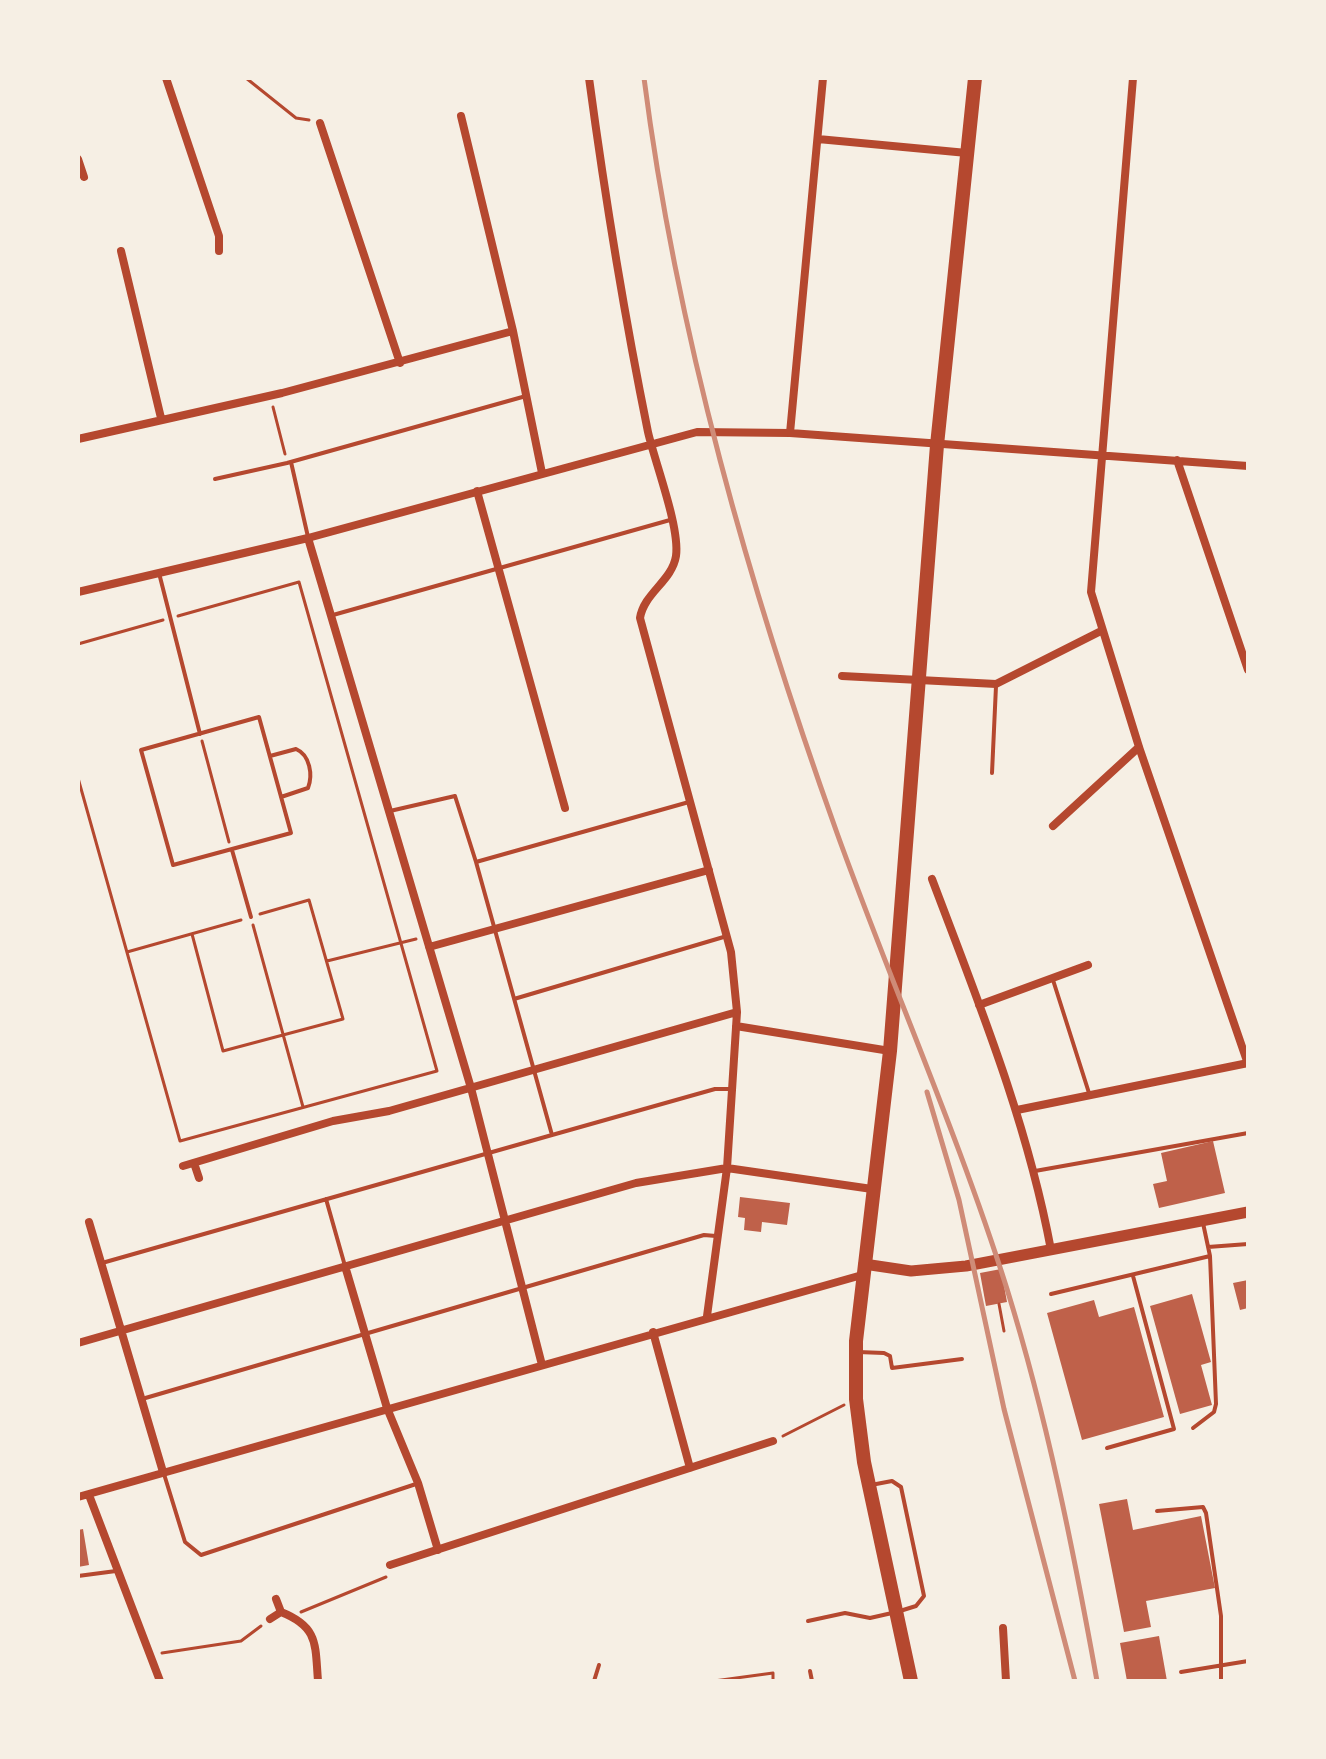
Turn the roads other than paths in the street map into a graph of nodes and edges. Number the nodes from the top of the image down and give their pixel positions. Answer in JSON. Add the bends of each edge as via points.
{"nodes":[{"id":1,"x":166,"y":78,"type":"edge"},
{"id":2,"x":589,"y":78,"type":"edge"},
{"id":3,"x":823,"y":78,"type":"edge"},
{"id":4,"x":975,"y":78,"type":"edge"},
{"id":5,"x":1133,"y":78,"type":"edge"},
{"id":6,"x":461,"y":116,"type":"dead end"},
{"id":7,"x":320,"y":123,"type":"road end"},
{"id":8,"x":818,"y":139,"type":"junction"},
{"id":9,"x":967,"y":153,"type":"junction"},
{"id":10,"x":78,"y":159,"type":"edge"},
{"id":11,"x":84,"y":177,"type":"dead end"},
{"id":12,"x":121,"y":251,"type":"dead end"},
{"id":13,"x":219,"y":251,"type":"dead end"},
{"id":14,"x":513,"y":331,"type":"junction"},
{"id":15,"x":400,"y":363,"type":"junction"},
{"id":16,"x":526,"y":396,"type":"junction"},
{"id":17,"x":161,"y":418,"type":"junction"},
{"id":18,"x":790,"y":433,"type":"junction"},
{"id":19,"x":78,"y":439,"type":"edge"},
{"id":20,"x":651,"y":444,"type":"junction"},
{"id":21,"x":937,"y":445,"type":"junction"},
{"id":22,"x":1100,"y":455,"type":"junction"},
{"id":23,"x":1177,"y":460,"type":"junction"},
{"id":24,"x":289,"y":462,"type":"junction"},
{"id":25,"x":1248,"y":466,"type":"edge"},
{"id":26,"x":542,"y":473,"type":"junction"},
{"id":27,"x":215,"y":479,"type":"dead end"},
{"id":28,"x":477,"y":491,"type":"junction"},
{"id":29,"x":670,"y":520,"type":"junction"},
{"id":30,"x":308,"y":538,"type":"junction"},
{"id":31,"x":500,"y":568,"type":"junction"},
{"id":32,"x":158,"y":571,"type":"junction"},
{"id":33,"x":78,"y":592,"type":"edge"},
{"id":34,"x":333,"y":615,"type":"junction"},
{"id":35,"x":1101,"y":631,"type":"junction"},
{"id":36,"x":1248,"y":670,"type":"edge"},
{"id":37,"x":842,"y":676,"type":"dead end"},
{"id":38,"x":917,"y":680,"type":"junction"},
{"id":39,"x":996,"y":684,"type":"junction"},
{"id":40,"x":200,"y":734,"type":"junction"},
{"id":41,"x":1139,"y":747,"type":"junction"},
{"id":42,"x":270,"y":756,"type":"junction"},
{"id":43,"x":992,"y":773,"type":"dead end"},
{"id":44,"x":281,"y":797,"type":"junction"},
{"id":45,"x":689,"y":802,"type":"junction"},
{"id":46,"x":565,"y":808,"type":"dead end"},
{"id":47,"x":390,"y":811,"type":"junction"},
{"id":48,"x":1053,"y":826,"type":"dead end"},
{"id":49,"x":231,"y":849,"type":"junction"},
{"id":50,"x":476,"y":862,"type":"junction"},
{"id":51,"x":709,"y":870,"type":"junction"},
{"id":52,"x":932,"y":879,"type":"dead end"},
{"id":53,"x":251,"y":917,"type":"road end"},
{"id":54,"x":494,"y":928,"type":"junction"},
{"id":55,"x":727,"y":936,"type":"junction"},
{"id":56,"x":429,"y":947,"type":"junction"},
{"id":57,"x":1088,"y":965,"type":"dead end"},
{"id":58,"x":1052,"y":978,"type":"junction"},
{"id":59,"x":514,"y":999,"type":"junction"},
{"id":60,"x":979,"y":1005,"type":"junction"},
{"id":61,"x":737,"y":1012,"type":"junction"},
{"id":62,"x":736,"y":1026,"type":"junction"},
{"id":63,"x":890,"y":1046,"type":"junction"},
{"id":64,"x":1248,"y":1064,"type":"edge"},
{"id":65,"x":533,"y":1068,"type":"junction"},
{"id":66,"x":471,"y":1088,"type":"junction"},
{"id":67,"x":732,"y":1089,"type":"junction"},
{"id":68,"x":1090,"y":1095,"type":"junction"},
{"id":69,"x":1017,"y":1110,"type":"junction"},
{"id":70,"x":1248,"y":1133,"type":"edge"},
{"id":71,"x":552,"y":1135,"type":"junction"},
{"id":72,"x":489,"y":1153,"type":"junction"},
{"id":73,"x":194,"y":1163,"type":"junction"},
{"id":74,"x":183,"y":1166,"type":"dead end"},
{"id":75,"x":727,"y":1168,"type":"junction"},
{"id":76,"x":1035,"y":1171,"type":"junction"},
{"id":77,"x":199,"y":1178,"type":"dead end"},
{"id":78,"x":872,"y":1189,"type":"junction"},
{"id":79,"x":326,"y":1199,"type":"junction"},
{"id":80,"x":1248,"y":1212,"type":"edge"},
{"id":81,"x":1202,"y":1220,"type":"junction"},
{"id":82,"x":507,"y":1221,"type":"junction"},
{"id":83,"x":89,"y":1222,"type":"dead end"},
{"id":84,"x":718,"y":1236,"type":"junction"},
{"id":85,"x":1248,"y":1244,"type":"edge"},
{"id":86,"x":1208,"y":1247,"type":"junction"},
{"id":87,"x":1051,"y":1250,"type":"junction"},
{"id":88,"x":1210,"y":1256,"type":"junction"},
{"id":89,"x":101,"y":1263,"type":"junction"},
{"id":90,"x":345,"y":1266,"type":"junction"},
{"id":91,"x":863,"y":1270,"type":"junction"},
{"id":92,"x":1133,"y":1276,"type":"junction"},
{"id":93,"x":523,"y":1288,"type":"junction"},
{"id":94,"x":1051,"y":1294,"type":"dead end"},
{"id":95,"x":707,"y":1316,"type":"junction"},
{"id":96,"x":122,"y":1332,"type":"junction"},
{"id":97,"x":653,"y":1332,"type":"junction"},
{"id":98,"x":366,"y":1334,"type":"junction"},
{"id":99,"x":78,"y":1343,"type":"edge"},
{"id":100,"x":856,"y":1352,"type":"junction"},
{"id":101,"x":962,"y":1359,"type":"dead end"},
{"id":102,"x":542,"y":1365,"type":"junction"},
{"id":103,"x":142,"y":1399,"type":"junction"},
{"id":104,"x":387,"y":1408,"type":"junction"},
{"id":105,"x":1193,"y":1428,"type":"dead end"},
{"id":106,"x":773,"y":1441,"type":"road end"},
{"id":107,"x":1107,"y":1448,"type":"dead end"},
{"id":108,"x":690,"y":1468,"type":"junction"},
{"id":109,"x":163,"y":1472,"type":"junction"},
{"id":110,"x":418,"y":1483,"type":"junction"},
{"id":111,"x":869,"y":1485,"type":"junction"},
{"id":112,"x":89,"y":1495,"type":"junction"},
{"id":113,"x":78,"y":1497,"type":"edge"},
{"id":114,"x":1157,"y":1511,"type":"dead end"},
{"id":115,"x":438,"y":1550,"type":"junction"},
{"id":116,"x":390,"y":1565,"type":"road end"},
{"id":117,"x":118,"y":1571,"type":"junction"},
{"id":118,"x":78,"y":1576,"type":"edge"},
{"id":119,"x":276,"y":1599,"type":"dead end"},
{"id":120,"x":281,"y":1612,"type":"junction"},
{"id":121,"x":898,"y":1612,"type":"junction"},
{"id":122,"x":270,"y":1619,"type":"road end"},
{"id":123,"x":808,"y":1621,"type":"dead end"},
{"id":124,"x":1003,"y":1628,"type":"dead end"},
{"id":125,"x":1248,"y":1661,"type":"edge"},
{"id":126,"x":599,"y":1665,"type":"dead end"},
{"id":127,"x":1223,"y":1665,"type":"junction"},
{"id":128,"x":810,"y":1671,"type":"dead end"},
{"id":129,"x":1181,"y":1672,"type":"dead end"},
{"id":130,"x":160,"y":1681,"type":"edge"},
{"id":131,"x":318,"y":1681,"type":"edge"},
{"id":132,"x":594,"y":1681,"type":"edge"},
{"id":133,"x":812,"y":1681,"type":"edge"},
{"id":134,"x":911,"y":1681,"type":"edge"},
{"id":135,"x":1006,"y":1681,"type":"edge"},
{"id":136,"x":1221,"y":1681,"type":"edge"}],
"edges":[{"from":1,"to":13,"type":"street","via":[[219,236]]},
{"from":2,"to":20,"type":"street","via":[[613,258]]},
{"from":3,"to":8,"type":"street"},
{"from":4,"to":9,"type":"main road"},
{"from":5,"to":22,"type":"street"},
{"from":6,"to":14,"type":"street"},
{"from":7,"to":15,"type":"street"},
{"from":8,"to":9,"type":"street"},
{"from":8,"to":18,"type":"street"},
{"from":9,"to":21,"type":"main road"},
{"from":10,"to":11,"type":"street"},
{"from":12,"to":17,"type":"street"},
{"from":14,"to":15,"type":"street"},
{"from":14,"to":16,"type":"street"},
{"from":15,"to":17,"type":"street"},
{"from":16,"to":24,"type":"lane"},
{"from":16,"to":26,"type":"street"},
{"from":17,"to":19,"type":"street"},
{"from":18,"to":20,"type":"street","via":[[697,432]]},
{"from":18,"to":21,"type":"street"},
{"from":20,"to":26,"type":"street"},
{"from":20,"to":29,"type":"street"},
{"from":21,"to":22,"type":"street"},
{"from":21,"to":38,"type":"main road"},
{"from":22,"to":23,"type":"street"},
{"from":22,"to":35,"type":"street","via":[[1091,592]]},
{"from":23,"to":25,"type":"street"},
{"from":23,"to":36,"type":"street"},
{"from":24,"to":27,"type":"lane"},
{"from":24,"to":30,"type":"lane"},
{"from":26,"to":28,"type":"street"},
{"from":28,"to":30,"type":"street"},
{"from":28,"to":31,"type":"street"},
{"from":29,"to":31,"type":"lane"},
{"from":29,"to":45,"type":"street","via":[[676,557],[642,605],[640,618]]},
{"from":30,"to":32,"type":"street"},
{"from":30,"to":34,"type":"street"},
{"from":31,"to":34,"type":"lane"},
{"from":31,"to":46,"type":"street"},
{"from":32,"to":33,"type":"street"},
{"from":32,"to":40,"type":"lane"},
{"from":34,"to":47,"type":"street"},
{"from":35,"to":39,"type":"street"},
{"from":35,"to":41,"type":"street"},
{"from":37,"to":38,"type":"street"},
{"from":38,"to":39,"type":"street"},
{"from":38,"to":63,"type":"main road"},
{"from":39,"to":43,"type":"lane"},
{"from":40,"to":42,"type":"lane","via":[[259,717]]},
{"from":40,"to":49,"type":"lane","via":[[141,750],[173,865]]},
{"from":41,"to":48,"type":"street"},
{"from":41,"to":64,"type":"street"},
{"from":42,"to":44,"type":"lane"},
{"from":42,"to":44,"type":"lane","via":[[296,749],[306,757],[308,788]]},
{"from":44,"to":49,"type":"lane","via":[[291,833]]},
{"from":45,"to":50,"type":"lane"},
{"from":45,"to":51,"type":"street"},
{"from":47,"to":50,"type":"lane","via":[[455,796]]},
{"from":47,"to":56,"type":"street"},
{"from":49,"to":53,"type":"lane"},
{"from":50,"to":54,"type":"lane"},
{"from":51,"to":54,"type":"street"},
{"from":51,"to":55,"type":"street"},
{"from":52,"to":60,"type":"street"},
{"from":54,"to":56,"type":"street"},
{"from":54,"to":59,"type":"lane"},
{"from":55,"to":59,"type":"lane"},
{"from":55,"to":61,"type":"street"},
{"from":56,"to":66,"type":"street"},
{"from":57,"to":58,"type":"street"},
{"from":58,"to":60,"type":"street"},
{"from":58,"to":68,"type":"lane"},
{"from":59,"to":65,"type":"lane"},
{"from":60,"to":69,"type":"street"},
{"from":61,"to":62,"type":"street"},
{"from":61,"to":65,"type":"street"},
{"from":62,"to":63,"type":"street"},
{"from":62,"to":67,"type":"street"},
{"from":63,"to":78,"type":"main road"},
{"from":64,"to":68,"type":"street"},
{"from":65,"to":66,"type":"street"},
{"from":65,"to":71,"type":"lane"},
{"from":66,"to":72,"type":"street"},
{"from":66,"to":73,"type":"street","via":[[333,1121]]},
{"from":67,"to":71,"type":"lane","via":[[715,1089]]},
{"from":67,"to":75,"type":"street"},
{"from":68,"to":69,"type":"street"},
{"from":69,"to":76,"type":"street"},
{"from":70,"to":76,"type":"lane"},
{"from":71,"to":72,"type":"lane"},
{"from":72,"to":79,"type":"lane"},
{"from":72,"to":82,"type":"street"},
{"from":73,"to":74,"type":"street"},
{"from":73,"to":77,"type":"street"},
{"from":75,"to":78,"type":"street"},
{"from":75,"to":82,"type":"street","via":[[636,1183]]},
{"from":75,"to":84,"type":"street"},
{"from":76,"to":87,"type":"street"},
{"from":78,"to":91,"type":"main road"},
{"from":79,"to":89,"type":"lane"},
{"from":79,"to":90,"type":"lane"},
{"from":80,"to":81,"type":"street"},
{"from":81,"to":86,"type":"lane"},
{"from":81,"to":87,"type":"street"},
{"from":82,"to":90,"type":"street"},
{"from":82,"to":93,"type":"street"},
{"from":83,"to":89,"type":"street"},
{"from":84,"to":93,"type":"lane","via":[[704,1235]]},
{"from":84,"to":95,"type":"street"},
{"from":85,"to":86,"type":"lane"},
{"from":86,"to":88,"type":"lane"},
{"from":87,"to":91,"type":"street","via":[[966,1266]]},
{"from":88,"to":92,"type":"lane"},
{"from":88,"to":105,"type":"lane","via":[[1216,1404],[1214,1412]]},
{"from":89,"to":96,"type":"street"},
{"from":90,"to":96,"type":"street"},
{"from":90,"to":98,"type":"street"},
{"from":91,"to":95,"type":"street"},
{"from":91,"to":100,"type":"main road"},
{"from":92,"to":94,"type":"lane"},
{"from":92,"to":107,"type":"lane","via":[[1174,1429]]},
{"from":93,"to":98,"type":"lane"},
{"from":93,"to":102,"type":"street"},
{"from":95,"to":97,"type":"street"},
{"from":96,"to":99,"type":"street"},
{"from":96,"to":103,"type":"street"},
{"from":97,"to":102,"type":"street"},
{"from":97,"to":108,"type":"street"},
{"from":98,"to":103,"type":"lane"},
{"from":98,"to":104,"type":"street"},
{"from":100,"to":101,"type":"lane","via":[[884,1353],[892,1368]]},
{"from":100,"to":111,"type":"main road","via":[[856,1399]]},
{"from":102,"to":104,"type":"street"},
{"from":103,"to":109,"type":"street"},
{"from":104,"to":109,"type":"street"},
{"from":104,"to":110,"type":"street"},
{"from":106,"to":108,"type":"street"},
{"from":108,"to":115,"type":"street"},
{"from":109,"to":110,"type":"lane","via":[[185,1542],[201,1555]]},
{"from":109,"to":112,"type":"street"},
{"from":110,"to":115,"type":"street"},
{"from":111,"to":121,"type":"main road"},
{"from":111,"to":121,"type":"lane","via":[[892,1481],[901,1487],[924,1596],[920,1604]]},
{"from":112,"to":113,"type":"street"},
{"from":112,"to":117,"type":"street"},
{"from":114,"to":127,"type":"lane","via":[[1195,1505],[1206,1513],[1218,1584]]},
{"from":115,"to":116,"type":"street"},
{"from":117,"to":118,"type":"lane"},
{"from":117,"to":130,"type":"street"},
{"from":119,"to":120,"type":"street"},
{"from":120,"to":122,"type":"street"},
{"from":120,"to":131,"type":"street","via":[[310,1630]]},
{"from":121,"to":123,"type":"lane","via":[[870,1618],[845,1613]]},
{"from":121,"to":134,"type":"main road"},
{"from":124,"to":135,"type":"street"},
{"from":125,"to":127,"type":"lane"},
{"from":126,"to":132,"type":"lane"},
{"from":127,"to":129,"type":"lane"},
{"from":127,"to":136,"type":"lane"},
{"from":128,"to":133,"type":"lane"}]}
